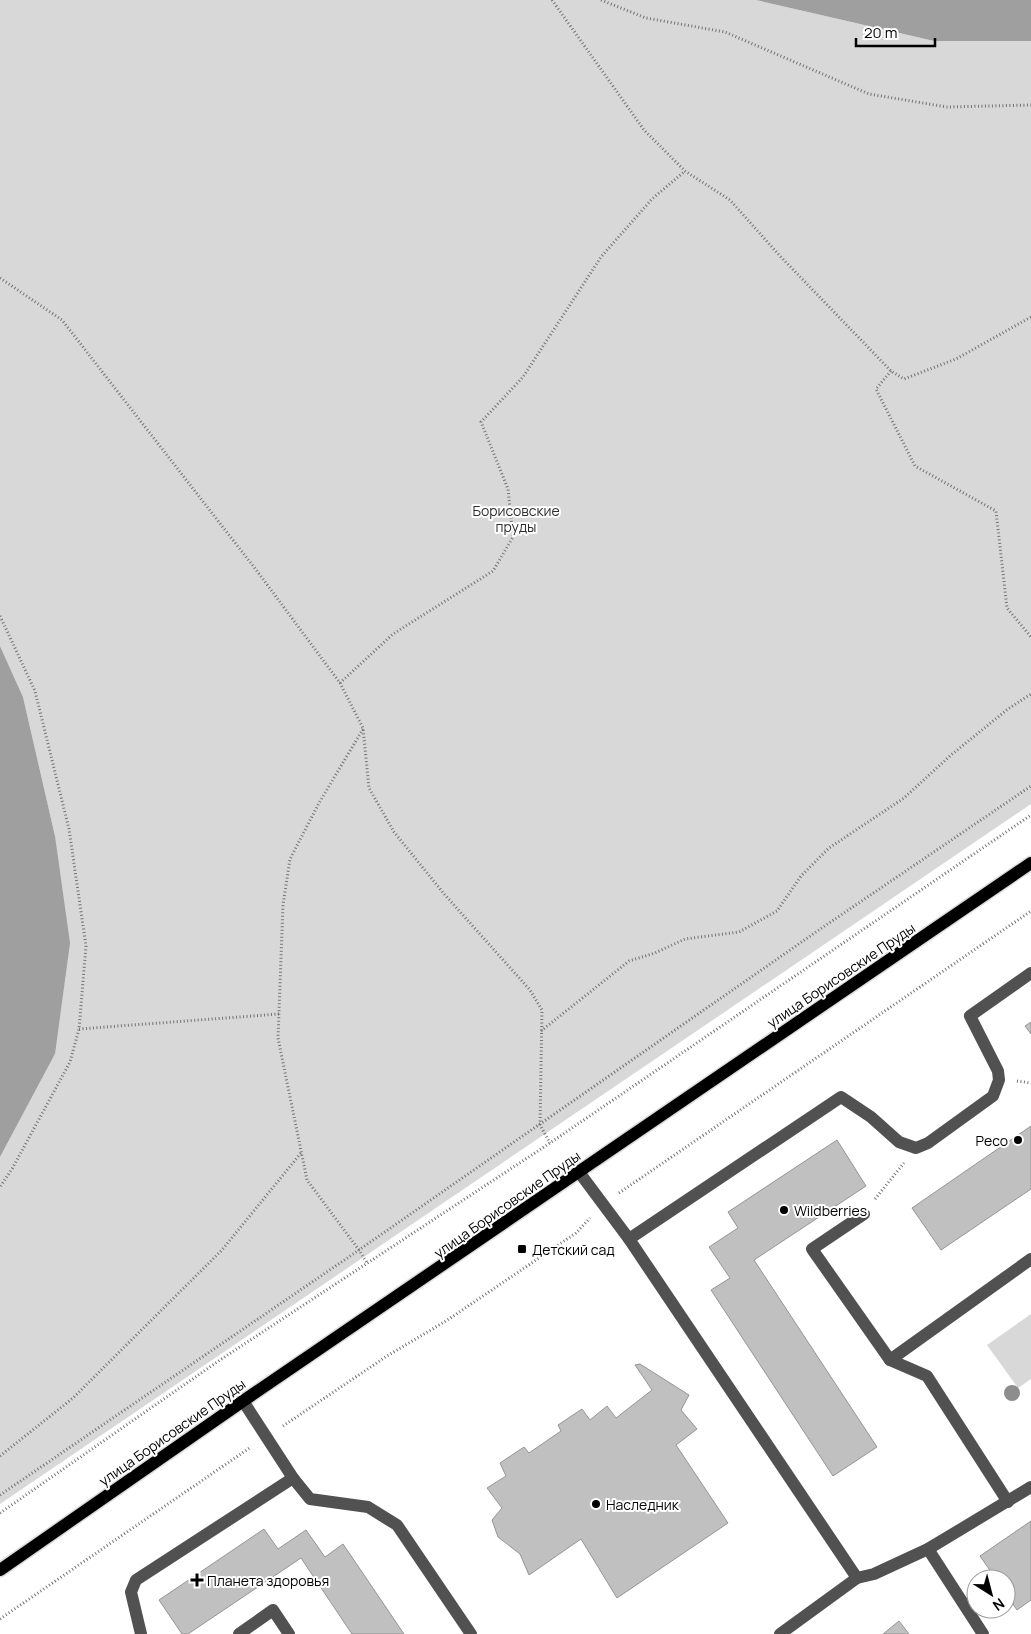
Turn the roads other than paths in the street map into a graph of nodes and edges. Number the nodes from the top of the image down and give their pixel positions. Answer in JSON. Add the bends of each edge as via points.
{"nodes":[{"id":1,"x":1031,"y":863,"type":"edge"},
{"id":2,"x":1031,"y":973,"type":"edge"},
{"id":3,"x":579,"y":1172,"type":"junction"},
{"id":4,"x":864,"y":1214,"type":"road end"},
{"id":5,"x":629,"y":1239,"type":"junction"},
{"id":6,"x":1031,"y":1259,"type":"edge"},
{"id":7,"x":890,"y":1360,"type":"junction"},
{"id":8,"x":243,"y":1401,"type":"junction"},
{"id":9,"x":293,"y":1478,"type":"junction"},
{"id":10,"x":1031,"y":1487,"type":"edge"},
{"id":11,"x":1008,"y":1502,"type":"junction"},
{"id":12,"x":928,"y":1549,"type":"junction"},
{"id":13,"x":0,"y":1570,"type":"edge"},
{"id":14,"x":857,"y":1578,"type":"junction"},
{"id":15,"x":142,"y":1634,"type":"edge"},
{"id":16,"x":240,"y":1634,"type":"edge"},
{"id":17,"x":289,"y":1634,"type":"edge"},
{"id":18,"x":471,"y":1634,"type":"edge"},
{"id":19,"x":780,"y":1634,"type":"edge"},
{"id":20,"x":983,"y":1634,"type":"edge"}],
"edges":[{"from":1,"to":3,"type":"main road","name":"улица Борисовские Пруды"},
{"from":2,"to":5,"type":"lane","via":[[970,1016],[998,1071],[999,1080],[993,1096],[928,1143],[916,1148],[899,1142],[871,1117],[841,1097]]},
{"from":3,"to":5,"type":"lane"},
{"from":3,"to":8,"type":"main road","name":"улица Борисовские Пруды"},
{"from":4,"to":7,"type":"lane","via":[[812,1249]]},
{"from":5,"to":14,"type":"lane"},
{"from":6,"to":7,"type":"lane"},
{"from":7,"to":11,"type":"lane","via":[[927,1376]]},
{"from":8,"to":9,"type":"lane"},
{"from":8,"to":13,"type":"main road","name":"улица Борисовские Пруды"},
{"from":9,"to":15,"type":"lane","via":[[136,1580],[131,1592]]},
{"from":9,"to":18,"type":"lane","via":[[310,1499],[368,1507],[397,1525]]},
{"from":10,"to":11,"type":"lane"},
{"from":11,"to":12,"type":"lane"},
{"from":12,"to":14,"type":"lane","via":[[874,1574]]},
{"from":12,"to":20,"type":"lane"},
{"from":14,"to":19,"type":"lane"},
{"from":16,"to":17,"type":"lane","via":[[273,1610]]}]}
